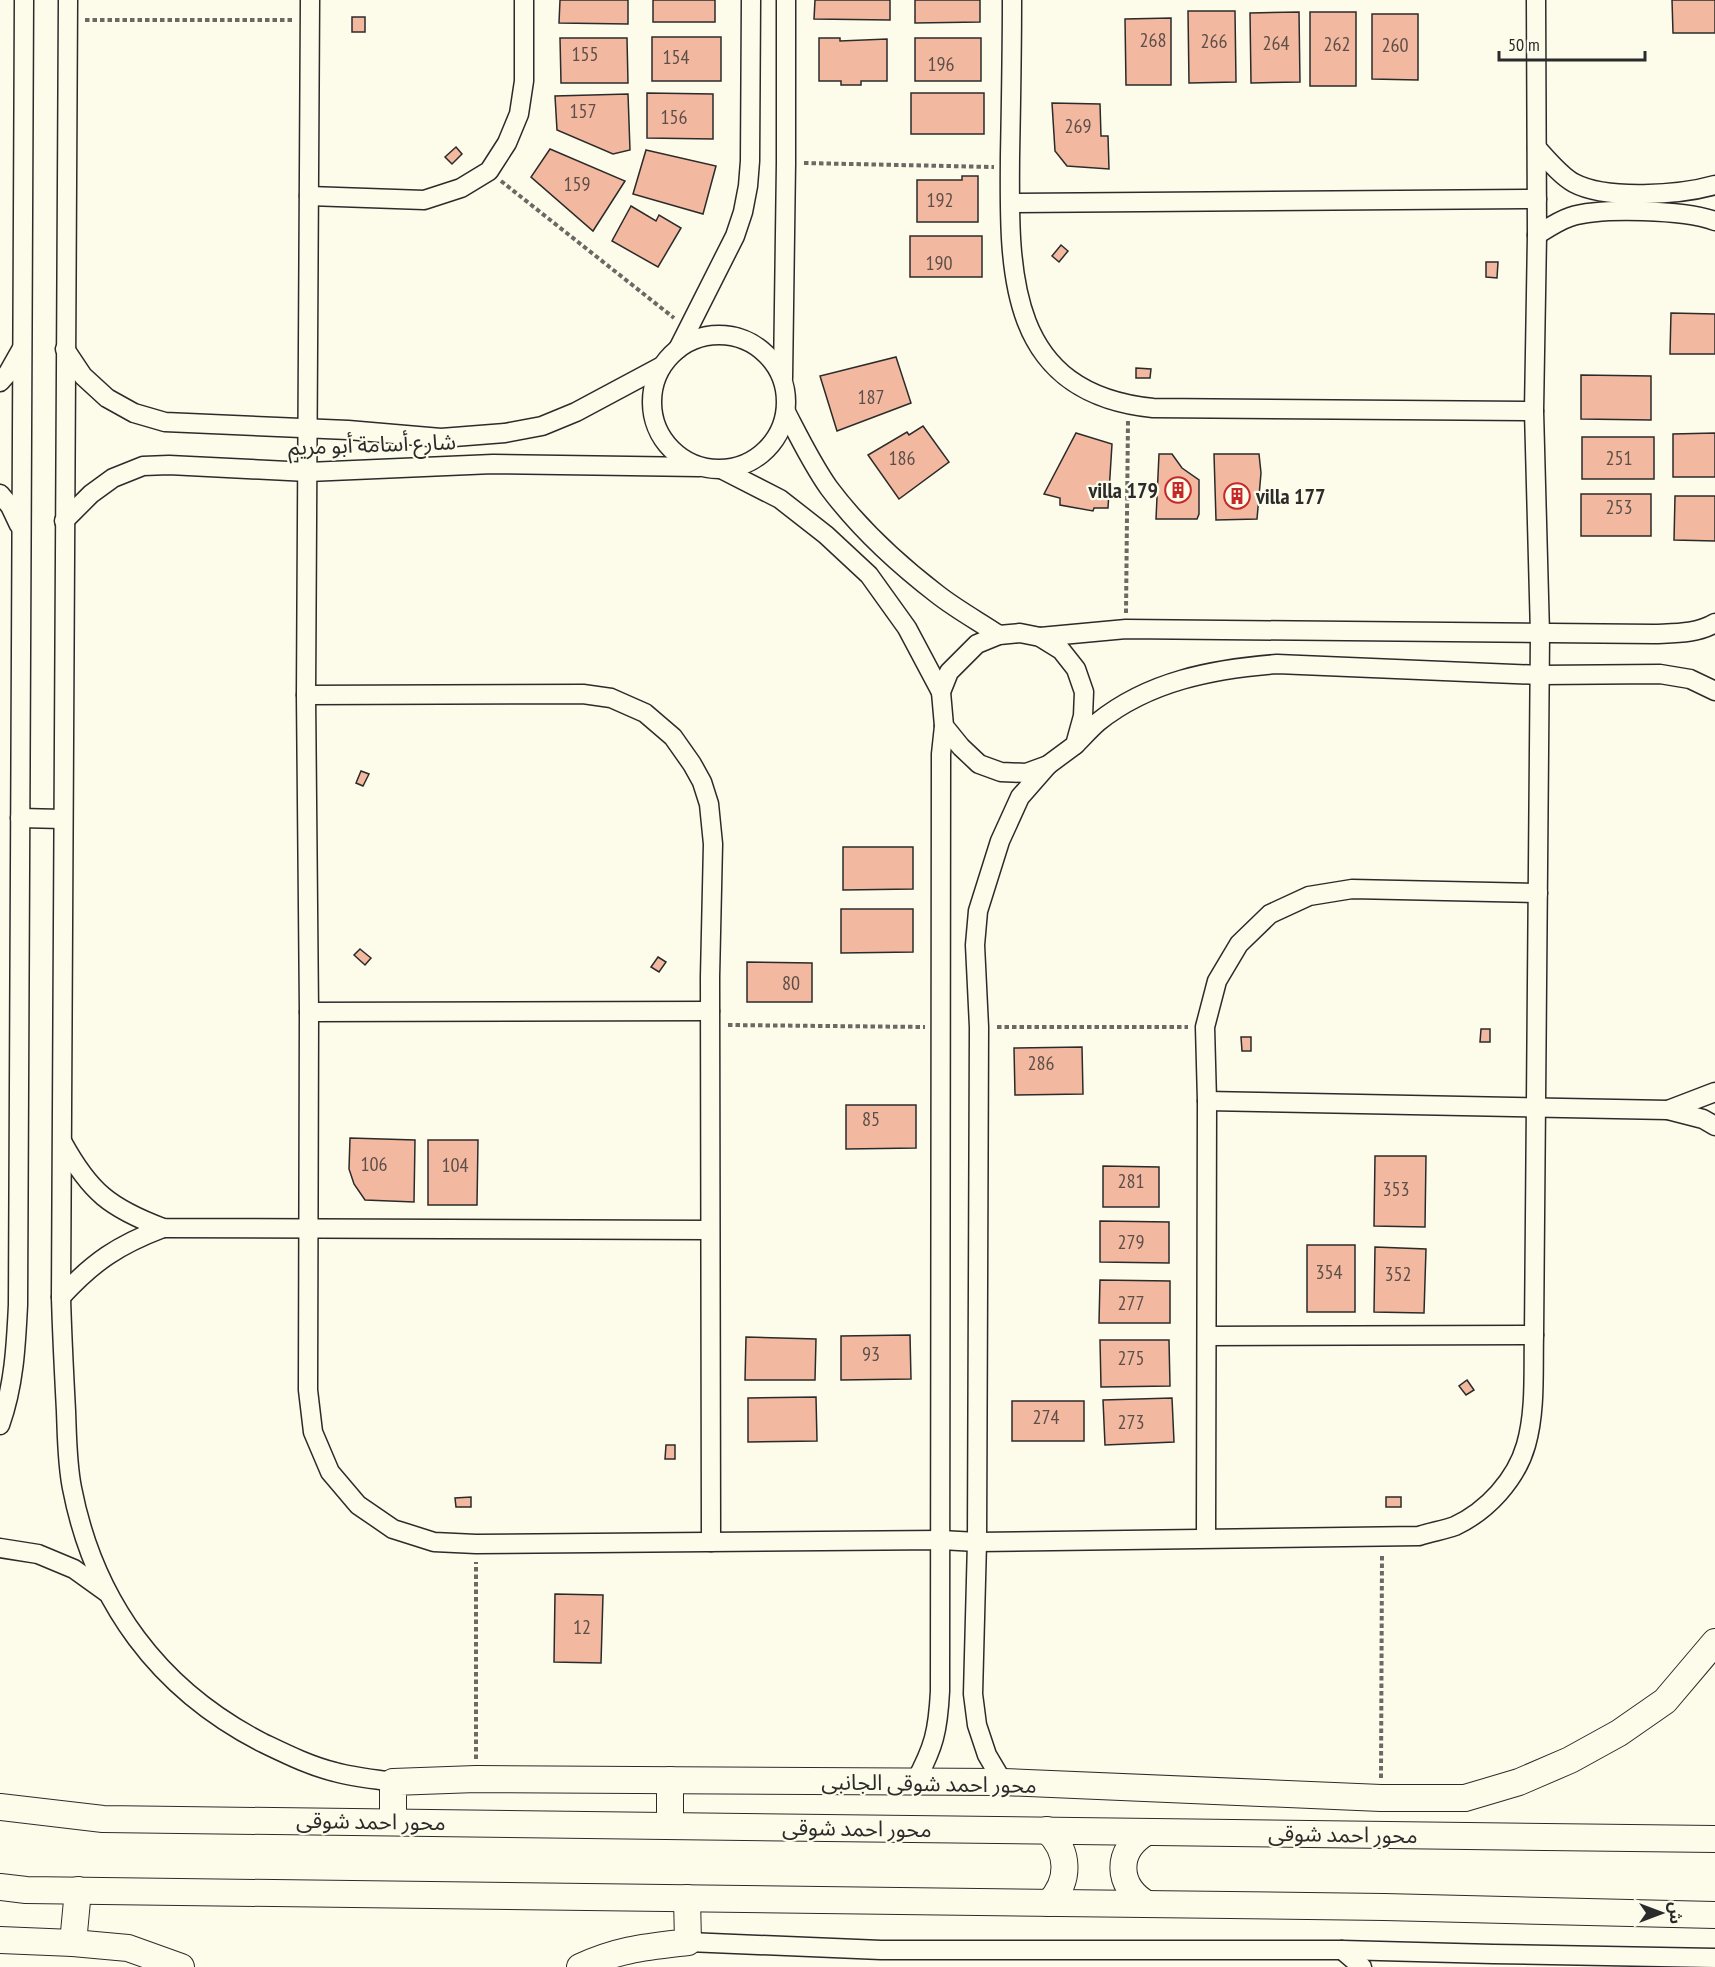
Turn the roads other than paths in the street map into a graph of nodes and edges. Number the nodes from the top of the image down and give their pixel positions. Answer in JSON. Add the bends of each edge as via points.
{"nodes":[{"id":1,"x":24,"y":0,"type":"edge"},
{"id":2,"x":68,"y":0,"type":"edge"},
{"id":3,"x":310,"y":0,"type":"edge"},
{"id":4,"x":524,"y":0,"type":"edge"},
{"id":5,"x":751,"y":0,"type":"edge"},
{"id":6,"x":786,"y":0,"type":"edge"},
{"id":7,"x":1012,"y":0,"type":"edge"},
{"id":8,"x":1536,"y":0,"type":"edge"},
{"id":9,"x":1537,"y":148,"type":"junction"},
{"id":10,"x":1715,"y":185,"type":"edge"},
{"id":11,"x":309,"y":196,"type":"junction"},
{"id":12,"x":1537,"y":199,"type":"junction"},
{"id":13,"x":1011,"y":203,"type":"junction"},
{"id":14,"x":1715,"y":221,"type":"edge"},
{"id":15,"x":1537,"y":235,"type":"junction"},
{"id":16,"x":22,"y":349,"type":"junction"},
{"id":17,"x":678,"y":349,"type":"junction"},
{"id":18,"x":65,"y":350,"type":"junction"},
{"id":19,"x":662,"y":366,"type":"junction"},
{"id":20,"x":783,"y":380,"type":"junction"},
{"id":21,"x":0,"y":382,"type":"edge"},
{"id":22,"x":1534,"y":411,"type":"junction"},
{"id":23,"x":786,"y":412,"type":"junction"},
{"id":24,"x":308,"y":429,"type":"junction"},
{"id":25,"x":699,"y":467,"type":"junction"},
{"id":26,"x":723,"y":470,"type":"junction"},
{"id":27,"x":308,"y":472,"type":"junction"},
{"id":28,"x":0,"y":494,"type":"edge"},
{"id":29,"x":64,"y":521,"type":"junction"},
{"id":30,"x":21,"y":530,"type":"junction"},
{"id":31,"x":1715,"y":623,"type":"edge"},
{"id":32,"x":1540,"y":634,"type":"junction"},
{"id":33,"x":999,"y":635,"type":"junction"},
{"id":34,"x":1040,"y":637,"type":"junction"},
{"id":35,"x":1540,"y":675,"type":"junction"},
{"id":36,"x":1715,"y":691,"type":"edge"},
{"id":37,"x":941,"y":692,"type":"junction"},
{"id":38,"x":306,"y":694,"type":"junction"},
{"id":39,"x":944,"y":726,"type":"junction"},
{"id":40,"x":1075,"y":745,"type":"junction"},
{"id":41,"x":1048,"y":765,"type":"junction"},
{"id":42,"x":21,"y":818,"type":"junction"},
{"id":43,"x":63,"y":819,"type":"junction"},
{"id":44,"x":1538,"y":893,"type":"junction"},
{"id":45,"x":309,"y":1012,"type":"junction"},
{"id":46,"x":710,"y":1018,"type":"junction"},
{"id":47,"x":1715,"y":1092,"type":"edge"},
{"id":48,"x":1207,"y":1101,"type":"junction"},
{"id":49,"x":1537,"y":1107,"type":"junction"},
{"id":50,"x":1668,"y":1110,"type":"junction"},
{"id":51,"x":1715,"y":1126,"type":"edge"},
{"id":52,"x":61,"y":1139,"type":"junction"},
{"id":53,"x":163,"y":1228,"type":"junction"},
{"id":54,"x":307,"y":1228,"type":"junction"},
{"id":55,"x":709,"y":1230,"type":"junction"},
{"id":56,"x":61,"y":1297,"type":"junction"},
{"id":57,"x":1534,"y":1335,"type":"junction"},
{"id":58,"x":1207,"y":1336,"type":"junction"},
{"id":59,"x":0,"y":1425,"type":"edge"},
{"id":60,"x":1206,"y":1538,"type":"junction"},
{"id":61,"x":941,"y":1540,"type":"junction"},
{"id":62,"x":711,"y":1542,"type":"junction"},
{"id":63,"x":977,"y":1542,"type":"junction"},
{"id":64,"x":0,"y":1548,"type":"edge"},
{"id":65,"x":106,"y":1592,"type":"junction"},
{"id":66,"x":1715,"y":1642,"type":"edge"},
{"id":67,"x":670,"y":1780,"type":"junction"},
{"id":68,"x":393,"y":1782,"type":"junction"},
{"id":69,"x":915,"y":1782,"type":"junction"},
{"id":70,"x":1003,"y":1782,"type":"junction"},
{"id":71,"x":1466,"y":1798,"type":"junction"},
{"id":72,"x":0,"y":1807,"type":"edge"},
{"id":73,"x":393,"y":1821,"type":"junction"},
{"id":74,"x":670,"y":1826,"type":"junction"},
{"id":75,"x":1047,"y":1830,"type":"junction"},
{"id":76,"x":1147,"y":1832,"type":"junction"},
{"id":77,"x":1464,"y":1835,"type":"junction"},
{"id":78,"x":1715,"y":1839,"type":"edge"},
{"id":79,"x":0,"y":1887,"type":"edge"},
{"id":80,"x":78,"y":1890,"type":"junction"},
{"id":81,"x":687,"y":1898,"type":"junction"},
{"id":82,"x":1049,"y":1903,"type":"junction"},
{"id":83,"x":1147,"y":1904,"type":"junction"},
{"id":84,"x":1715,"y":1915,"type":"edge"},
{"id":85,"x":0,"y":1940,"type":"edge"},
{"id":86,"x":688,"y":1942,"type":"junction"},
{"id":87,"x":73,"y":1943,"type":"junction"},
{"id":88,"x":1342,"y":1950,"type":"junction"},
{"id":89,"x":1445,"y":1953,"type":"junction"},
{"id":90,"x":1715,"y":1958,"type":"edge"},
{"id":91,"x":181,"y":1967,"type":"edge"},
{"id":92,"x":580,"y":1967,"type":"edge"},
{"id":93,"x":1362,"y":1967,"type":"edge"},
{"id":94,"x":1433,"y":1967,"type":"edge"}],
"edges":[{"from":1,"to":16,"type":"street"},
{"from":2,"to":18,"type":"street"},
{"from":3,"to":11,"type":"street"},
{"from":4,"to":11,"type":"street","via":[[524,81],[519,114],[489,171],[460,188],[424,200]]},
{"from":5,"to":17,"type":"street","via":[[750,160],[743,212],[731,245]]},
{"from":6,"to":20,"type":"street"},
{"from":7,"to":13,"type":"street"},
{"from":8,"to":9,"type":"street"},
{"from":9,"to":10,"type":"street","via":[[1573,183],[1602,192],[1700,190]]},
{"from":9,"to":12,"type":"street"},
{"from":11,"to":24,"type":"street"},
{"from":12,"to":13,"type":"street"},
{"from":12,"to":15,"type":"street"},
{"from":13,"to":22,"type":"street","via":[[1016,287],[1035,340],[1072,381],[1097,394],[1128,405],[1153,408]]},
{"from":14,"to":15,"type":"street","via":[[1629,210],[1588,213],[1560,220]]},
{"from":15,"to":22,"type":"street"},
{"from":16,"to":21,"type":"street"},
{"from":16,"to":30,"type":"street"},
{"from":17,"to":19,"type":"street"},
{"from":17,"to":20,"type":"street","via":[[696,339],[738,337],[758,347],[773,361]]},
{"from":18,"to":24,"type":"street","name":"شارع أسامة أبو مريم","via":[[83,376],[106,398],[134,413],[165,422]]},
{"from":18,"to":29,"type":"street"},
{"from":19,"to":24,"type":"street","name":"شارع أسامة أبو مريم","via":[[568,416],[505,433],[441,438]]},
{"from":19,"to":25,"type":"street","via":[[653,389],[653,414],[662,437],[677,455]]},
{"from":20,"to":23,"type":"street"},
{"from":22,"to":32,"type":"street"},
{"from":23,"to":26,"type":"street","via":[[779,434],[765,452],[746,465]]},
{"from":23,"to":33,"type":"street","via":[[816,468],[850,514],[891,556],[938,595]]},
{"from":24,"to":27,"type":"street"},
{"from":25,"to":26,"type":"street"},
{"from":25,"to":27,"type":"street","name":"شارع أسامة أبو مريم","via":[[493,464]]},
{"from":26,"to":37,"type":"street","via":[[780,500],[870,575],[907,628]]},
{"from":27,"to":29,"type":"street","name":"شارع أسامة أبو مريم","via":[[143,466],[113,478]]},
{"from":27,"to":38,"type":"street"},
{"from":28,"to":30,"type":"street"},
{"from":29,"to":43,"type":"street"},
{"from":30,"to":42,"type":"street"},
{"from":31,"to":32,"type":"street","via":[[1689,632],[1665,634]]},
{"from":32,"to":34,"type":"street","via":[[1126,629]]},
{"from":32,"to":35,"type":"street"},
{"from":33,"to":34,"type":"street","via":[[1020,633]]},
{"from":33,"to":37,"type":"street","via":[[977,644],[949,672]]},
{"from":34,"to":40,"type":"street","via":[[1066,656],[1076,669],[1084,692],[1083,716]]},
{"from":35,"to":36,"type":"street","via":[[1660,674],[1690,679]]},
{"from":35,"to":40,"type":"street","via":[[1277,664],[1216,670],[1167,684],[1134,699],[1098,722]]},
{"from":35,"to":44,"type":"street"},
{"from":37,"to":39,"type":"street"},
{"from":38,"to":45,"type":"street"},
{"from":38,"to":46,"type":"street","via":[[583,694],[611,699],[645,713],[673,737],[686,755],[702,782],[709,804],[713,844]]},
{"from":39,"to":41,"type":"street","via":[[979,764],[1002,772],[1026,772]]},
{"from":39,"to":61,"type":"street"},
{"from":40,"to":41,"type":"street"},
{"from":41,"to":63,"type":"street","via":[[1020,797],[1000,841],[978,911]]},
{"from":42,"to":43,"type":"street"},
{"from":42,"to":59,"type":"street","via":[[18,1305],[16,1358]]},
{"from":43,"to":52,"type":"street"},
{"from":44,"to":48,"type":"street","via":[[1352,889],[1309,896],[1270,914],[1239,944],[1217,981],[1205,1027]]},
{"from":44,"to":49,"type":"street"},
{"from":45,"to":46,"type":"street"},
{"from":45,"to":54,"type":"street"},
{"from":46,"to":55,"type":"street"},
{"from":47,"to":50,"type":"street"},
{"from":48,"to":49,"type":"street"},
{"from":48,"to":58,"type":"street"},
{"from":49,"to":50,"type":"street"},
{"from":49,"to":57,"type":"street"},
{"from":50,"to":51,"type":"street"},
{"from":52,"to":53,"type":"street","via":[[78,1170],[101,1196],[130,1216]]},
{"from":52,"to":56,"type":"street"},
{"from":53,"to":54,"type":"street"},
{"from":53,"to":56,"type":"street","via":[[106,1255]]},
{"from":54,"to":55,"type":"street"},
{"from":54,"to":62,"type":"street","via":[[308,1390],[313,1432],[330,1472],[358,1505],[393,1529],[434,1542]]},
{"from":55,"to":62,"type":"street"},
{"from":56,"to":65,"type":"street","via":[[71,1486],[85,1540]]},
{"from":57,"to":58,"type":"street"},
{"from":57,"to":60,"type":"street","via":[[1532,1409],[1526,1446],[1510,1479],[1486,1506],[1454,1526],[1419,1536]]},
{"from":58,"to":60,"type":"street"},
{"from":60,"to":63,"type":"street"},
{"from":61,"to":62,"type":"street"},
{"from":61,"to":63,"type":"street"},
{"from":61,"to":69,"type":"street","via":[[939,1723],[930,1754]]},
{"from":63,"to":70,"type":"street","via":[[973,1694],[977,1725],[987,1755]]},
{"from":64,"to":65,"type":"street","via":[[38,1554],[74,1569]]},
{"from":65,"to":68,"type":"street","via":[[146,1652],[187,1694],[233,1727],[284,1753],[335,1772]]},
{"from":66,"to":71,"type":"main road","name":"محور احمد شوقى الجانبى","via":[[1665,1701],[1619,1733],[1519,1782]]},
{"from":67,"to":68,"type":"main road","name":"محور احمد شوقى الجانبى"},
{"from":67,"to":69,"type":"main road","name":"محور احمد شوقى الجانبى"},
{"from":67,"to":74,"type":"main road"},
{"from":68,"to":73,"type":"main road"},
{"from":69,"to":70,"type":"main road","name":"محور احمد شوقى الجانبى"},
{"from":70,"to":71,"type":"main road","name":"محور احمد شوقى الجانبى"},
{"from":71,"to":77,"type":"main road"},
{"from":72,"to":73,"type":"main road","name":"محور احمد شوقى","via":[[103,1818]]},
{"from":73,"to":74,"type":"main road","name":"محور احمد شوقى"},
{"from":74,"to":75,"type":"main road","name":"محور احمد شوقى"},
{"from":75,"to":76,"type":"main road","name":"محور احمد شوقى"},
{"from":75,"to":82,"type":"main road","via":[[1059,1844],[1065,1862],[1060,1889]]},
{"from":76,"to":77,"type":"main road","name":"محور احمد شوقى"},
{"from":76,"to":83,"type":"main road","via":[[1131,1844],[1124,1873],[1131,1892]]},
{"from":77,"to":78,"type":"main road","name":"محور احمد شوقى"},
{"from":79,"to":80,"type":"main road"},
{"from":80,"to":81,"type":"main road"},
{"from":80,"to":87,"type":"main road"},
{"from":81,"to":82,"type":"main road"},
{"from":81,"to":86,"type":"main road"},
{"from":82,"to":83,"type":"main road"},
{"from":83,"to":84,"type":"main road"},
{"from":85,"to":87,"type":"main road"},
{"from":86,"to":88,"type":"street","via":[[881,1950]]},
{"from":86,"to":92,"type":"main road","via":[[626,1949]]},
{"from":87,"to":91,"type":"main road","via":[[128,1948]]},
{"from":88,"to":89,"type":"street"},
{"from":88,"to":93,"type":"street"},
{"from":89,"to":90,"type":"street"},
{"from":89,"to":94,"type":"street"}]}
